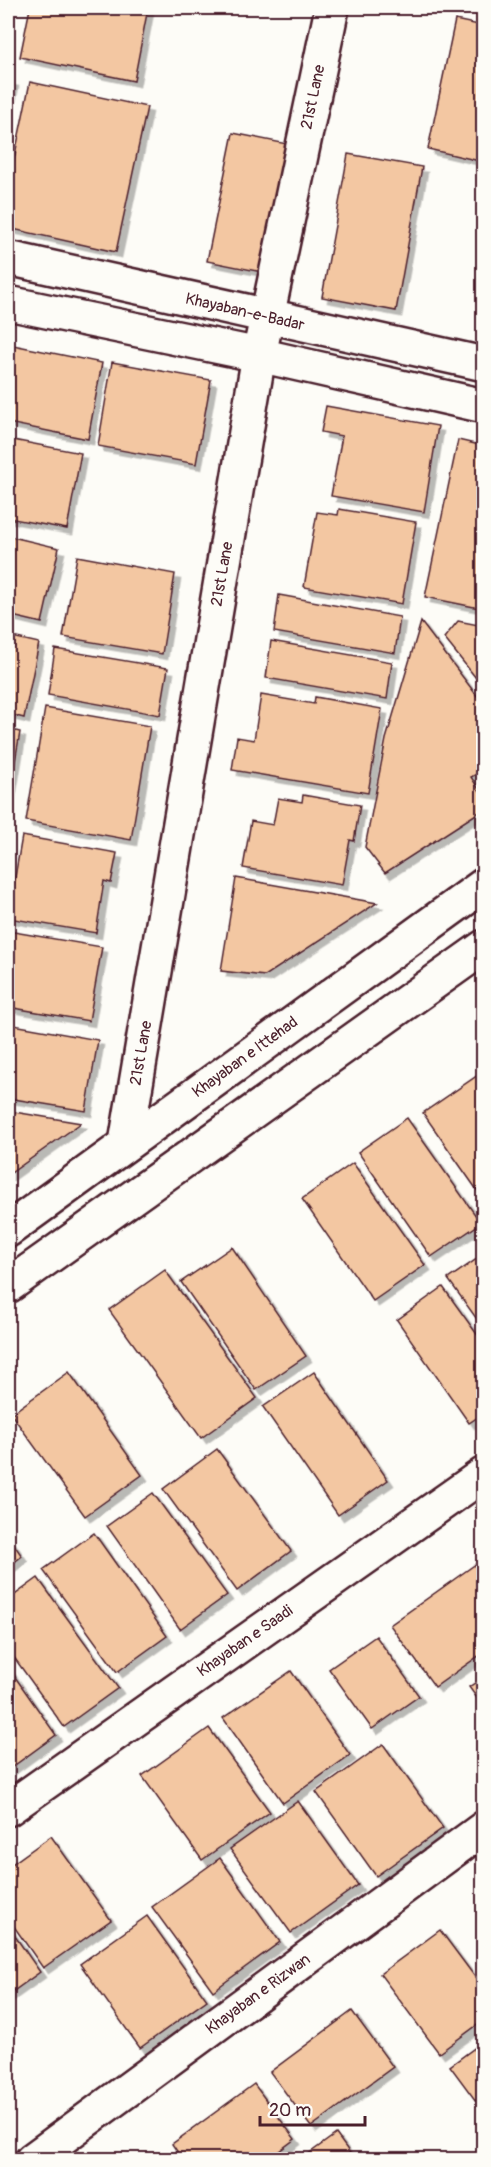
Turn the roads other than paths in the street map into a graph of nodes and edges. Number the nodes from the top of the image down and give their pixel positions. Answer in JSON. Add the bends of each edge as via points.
{"nodes":[{"id":1,"x":332,"y":8,"type":"edge"},
{"id":2,"x":8,"y":258,"type":"edge"},
{"id":3,"x":8,"y":303,"type":"edge"},
{"id":4,"x":267,"y":317,"type":"junction"},
{"id":5,"x":259,"y":355,"type":"junction"},
{"id":6,"x":483,"y":364,"type":"edge"},
{"id":7,"x":483,"y":406,"type":"edge"},
{"id":8,"x":483,"y":885,"type":"edge"},
{"id":9,"x":483,"y":947,"type":"edge"},
{"id":10,"x":126,"y":1143,"type":"junction"},
{"id":11,"x":8,"y":1230,"type":"edge"},
{"id":12,"x":8,"y":1286,"type":"edge"},
{"id":13,"x":478,"y":1488,"type":"edge"},
{"id":14,"x":8,"y":1809,"type":"edge"},
{"id":15,"x":483,"y":1828,"type":"edge"},
{"id":16,"x":32,"y":2160,"type":"edge"}],
"edges":[{"from":1,"to":4,"type":"street","name":"21st Lane"},
{"from":2,"to":4,"type":"street","name":"Khayaban-e-Badar"},
{"from":3,"to":5,"type":"street"},
{"from":4,"to":5,"type":"street","name":"21st Lane"},
{"from":4,"to":6,"type":"street","name":"Khayaban-e-Badar"},
{"from":5,"to":7,"type":"street"},
{"from":5,"to":10,"type":"street","name":"21st Lane"},
{"from":8,"to":10,"type":"street","name":"Khayaban e Ittehad"},
{"from":9,"to":12,"type":"street"},
{"from":10,"to":11,"type":"street","name":"Khayaban e Ittehad"},
{"from":13,"to":14,"type":"street","name":"Khayaban e Saadi"},
{"from":15,"to":16,"type":"street","name":"Khayaban e Rizwan"}]}
